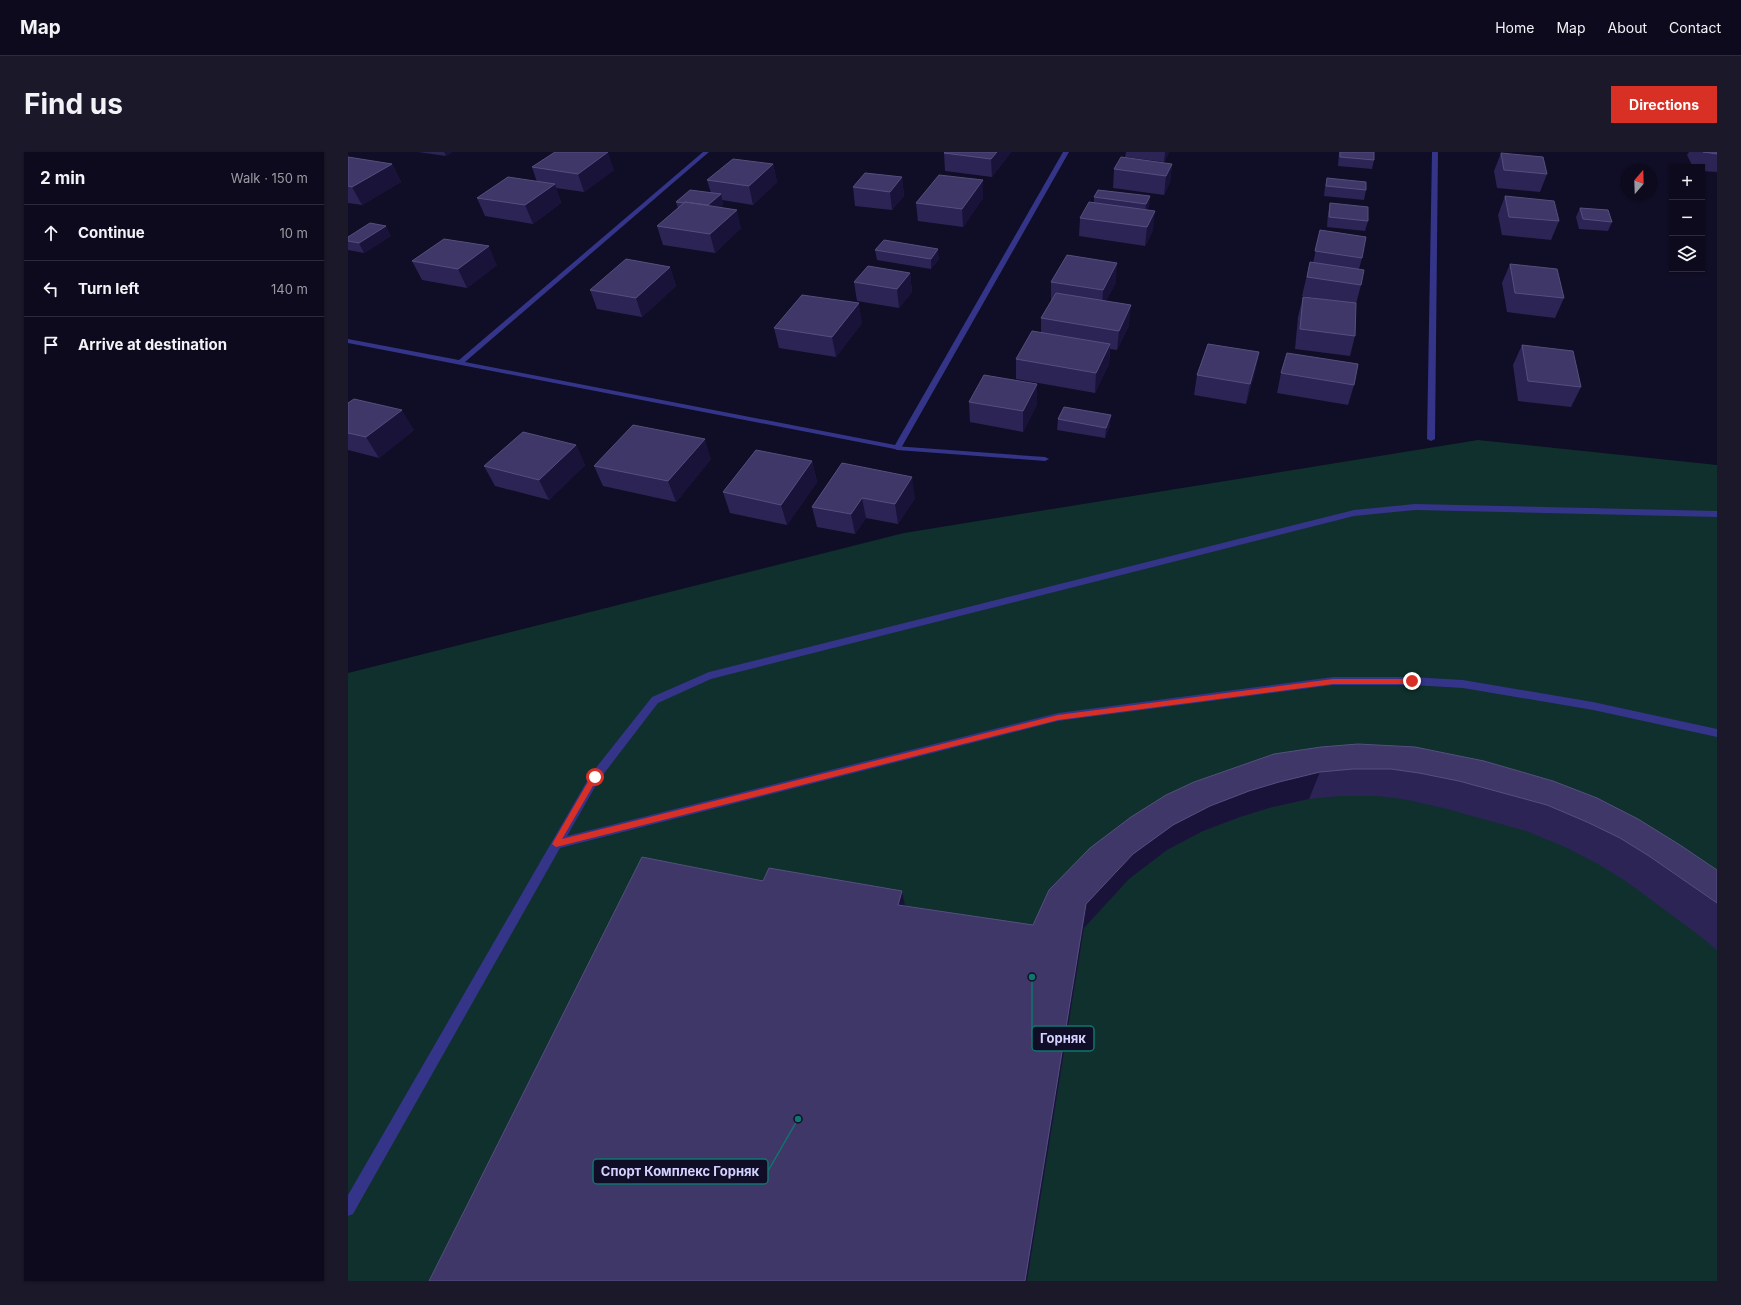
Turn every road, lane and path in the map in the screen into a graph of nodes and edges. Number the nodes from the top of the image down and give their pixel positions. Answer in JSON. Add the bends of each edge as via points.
{"nodes":[{"id":1,"x":706,"y":152,"type":"edge"},
{"id":2,"x":1066,"y":152,"type":"edge"},
{"id":3,"x":1435,"y":152,"type":"edge"},
{"id":4,"x":348,"y":341,"type":"edge"},
{"id":5,"x":460,"y":362,"type":"junction"},
{"id":6,"x":1431,"y":439,"type":"dead end"},
{"id":7,"x":897,"y":448,"type":"junction"},
{"id":8,"x":1045,"y":459,"type":"dead end"},
{"id":9,"x":1717,"y":514,"type":"edge"},
{"id":10,"x":1717,"y":733,"type":"edge"},
{"id":11,"x":556,"y":844,"type":"junction"},
{"id":12,"x":348,"y":1209,"type":"edge"}],
"edges":[{"from":1,"to":5,"type":"street"},
{"from":2,"to":7,"type":"street"},
{"from":3,"to":6,"type":"street"},
{"from":4,"to":5,"type":"street"},
{"from":5,"to":7,"type":"street"},
{"from":7,"to":8,"type":"street"},
{"from":9,"to":11,"type":"street","via":[[1415,507],[1354,513],[709,676],[655,700],[595,777]]},
{"from":10,"to":11,"type":"street","via":[[1593,706],[1463,684],[1333,681],[1058,718]]},
{"from":11,"to":12,"type":"street"}]}
